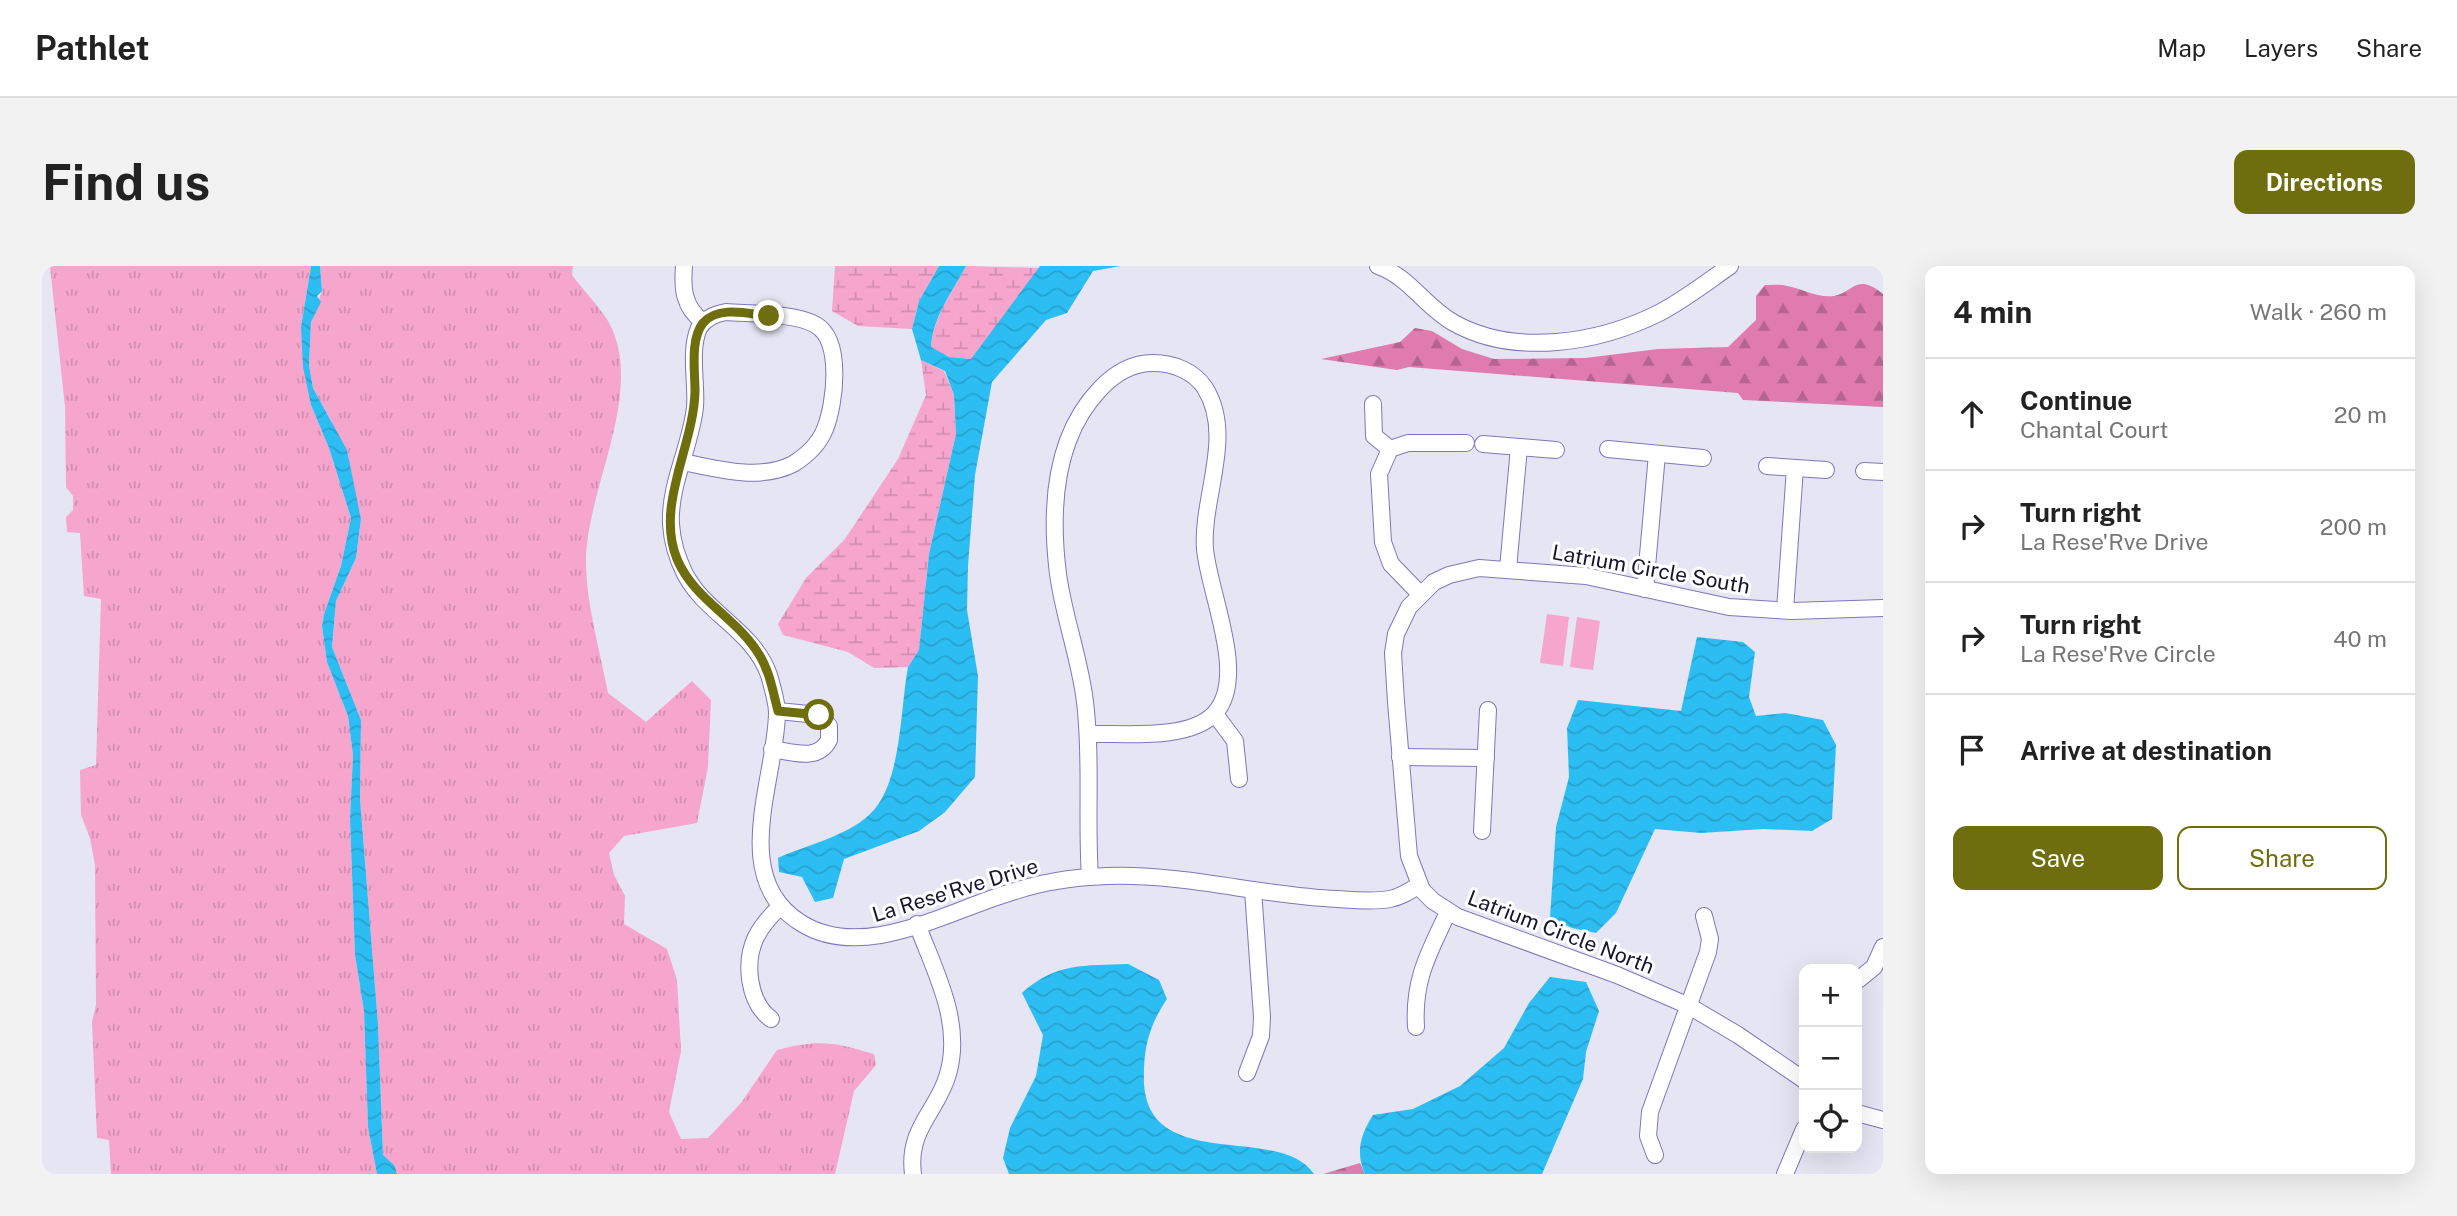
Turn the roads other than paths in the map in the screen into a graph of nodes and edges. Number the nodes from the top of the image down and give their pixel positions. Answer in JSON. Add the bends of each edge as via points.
{"nodes":[{"id":1,"x":684,"y":266,"type":"edge"},
{"id":2,"x":1378,"y":266,"type":"edge"},
{"id":3,"x":1730,"y":266,"type":"edge"},
{"id":4,"x":704,"y":322,"type":"junction"},
{"id":5,"x":1373,"y":404,"type":"dead end"},
{"id":6,"x":1466,"y":443,"type":"dead end"},
{"id":7,"x":1483,"y":444,"type":"dead end"},
{"id":8,"x":1519,"y":447,"type":"junction"},
{"id":9,"x":1608,"y":449,"type":"dead end"},
{"id":10,"x":1390,"y":450,"type":"junction"},
{"id":11,"x":1556,"y":450,"type":"dead end"},
{"id":12,"x":1657,"y":454,"type":"junction"},
{"id":13,"x":1703,"y":458,"type":"dead end"},
{"id":14,"x":683,"y":462,"type":"junction"},
{"id":15,"x":1767,"y":466,"type":"dead end"},
{"id":16,"x":1795,"y":468,"type":"junction"},
{"id":17,"x":1826,"y":470,"type":"dead end"},
{"id":18,"x":1864,"y":471,"type":"dead end"},
{"id":19,"x":1883,"y":472,"type":"edge"},
{"id":20,"x":1508,"y":569,"type":"junction"},
{"id":21,"x":1645,"y":589,"type":"junction"},
{"id":22,"x":1420,"y":594,"type":"junction"},
{"id":23,"x":1883,"y":608,"type":"edge"},
{"id":24,"x":1785,"y":610,"type":"junction"},
{"id":25,"x":1488,"y":710,"type":"dead end"},
{"id":26,"x":778,"y":711,"type":"junction"},
{"id":27,"x":1214,"y":714,"type":"junction"},
{"id":28,"x":1088,"y":734,"type":"junction"},
{"id":29,"x":772,"y":749,"type":"junction"},
{"id":30,"x":1400,"y":757,"type":"junction"},
{"id":31,"x":1486,"y":758,"type":"junction"},
{"id":32,"x":1239,"y":779,"type":"dead end"},
{"id":33,"x":1482,"y":831,"type":"dead end"},
{"id":34,"x":1090,"y":877,"type":"junction"},
{"id":35,"x":1419,"y":885,"type":"junction"},
{"id":36,"x":1253,"y":890,"type":"junction"},
{"id":37,"x":781,"y":906,"type":"junction"},
{"id":38,"x":1448,"y":912,"type":"junction"},
{"id":39,"x":1703,"y":916,"type":"dead end"},
{"id":40,"x":917,"y":924,"type":"junction"},
{"id":41,"x":1883,"y":947,"type":"edge"},
{"id":42,"x":1862,"y":977,"type":"edge"},
{"id":43,"x":1689,"y":1006,"type":"junction"},
{"id":44,"x":771,"y":1019,"type":"dead end"},
{"id":45,"x":1416,"y":1027,"type":"dead end"},
{"id":46,"x":1247,"y":1073,"type":"dead end"},
{"id":47,"x":1799,"y":1077,"type":"edge"},
{"id":48,"x":1862,"y":1114,"type":"edge"},
{"id":49,"x":1883,"y":1120,"type":"edge"},
{"id":50,"x":1799,"y":1142,"type":"edge"},
{"id":51,"x":1655,"y":1155,"type":"dead end"},
{"id":52,"x":913,"y":1174,"type":"edge"},
{"id":53,"x":1786,"y":1174,"type":"edge"}],
"edges":[{"from":1,"to":4,"type":"street","via":[[687,304]]},
{"from":2,"to":3,"type":"street","via":[[1404,279],[1435,310],[1468,331],[1529,342],[1581,338],[1631,325],[1687,297]]},
{"from":4,"to":14,"type":"street","name":"La Rese'Rve Drive","via":[[696,338],[695,407]]},
{"from":4,"to":14,"type":"street","via":[[726,312],[804,320],[823,330],[834,358],[829,415],[816,445],[776,470],[747,472]]},
{"from":5,"to":10,"type":"street","via":[[1374,436]]},
{"from":6,"to":10,"type":"street","via":[[1409,443]]},
{"from":7,"to":8,"type":"street"},
{"from":8,"to":11,"type":"street"},
{"from":8,"to":20,"type":"street"},
{"from":9,"to":12,"type":"street"},
{"from":10,"to":22,"type":"street","via":[[1379,474],[1383,542],[1391,564]]},
{"from":12,"to":13,"type":"street"},
{"from":12,"to":21,"type":"street"},
{"from":14,"to":26,"type":"street","name":"La Rese'Rve Drive","via":[[671,501],[678,560],[698,592],[759,655]]},
{"from":15,"to":16,"type":"street"},
{"from":16,"to":17,"type":"street"},
{"from":16,"to":24,"type":"street"},
{"from":18,"to":19,"type":"street"},
{"from":20,"to":21,"type":"street","name":"Latrium Circle South","via":[[1586,576]]},
{"from":20,"to":22,"type":"street","name":"Latrium Circle South","via":[[1464,570],[1434,582]]},
{"from":21,"to":24,"type":"street","name":"Latrium Circle South","via":[[1729,607]]},
{"from":22,"to":30,"type":"street","name":"Latrium Circle South","via":[[1401,621],[1393,653]]},
{"from":23,"to":24,"type":"street","name":"Latrium Circle South"},
{"from":25,"to":31,"type":"street"},
{"from":26,"to":29,"type":"street","name":"La Rese'Rve Drive"},
{"from":26,"to":29,"type":"street","via":[[819,715],[829,726],[830,740],[814,754]]},
{"from":27,"to":28,"type":"street","via":[[1188,729]]},
{"from":27,"to":28,"type":"street","via":[[1228,688],[1229,670],[1204,539],[1215,464],[1215,417],[1205,387],[1195,377],[1179,368],[1150,363],[1122,371],[1093,396],[1069,436],[1055,490],[1059,583],[1085,699]]},
{"from":27,"to":32,"type":"street","via":[[1235,741]]},
{"from":28,"to":34,"type":"street"},
{"from":29,"to":37,"type":"street","name":"La Rese'Rve Drive","via":[[761,861]]},
{"from":30,"to":31,"type":"street"},
{"from":30,"to":35,"type":"street","name":"Latrium Circle North","via":[[1409,856]]},
{"from":31,"to":33,"type":"street"},
{"from":34,"to":36,"type":"street","name":"La Rese'Rve Drive","via":[[1173,878]]},
{"from":34,"to":40,"type":"street","name":"La Rese'Rve Drive","via":[[1014,891]]},
{"from":35,"to":36,"type":"street","name":"La Rese'Rve Drive","via":[[1377,901]]},
{"from":35,"to":38,"type":"street","name":"Latrium Circle North"},
{"from":36,"to":46,"type":"street","via":[[1262,1017]]},
{"from":37,"to":40,"type":"street","name":"La Rese'Rve Drive","via":[[813,930],[845,939],[876,937]]},
{"from":37,"to":44,"type":"street","via":[[766,921],[751,950],[755,1001]]},
{"from":38,"to":43,"type":"street","name":"Latrium Circle North"},
{"from":38,"to":45,"type":"street","via":[[1420,972]]},
{"from":39,"to":43,"type":"street","via":[[1710,939],[1708,952]]},
{"from":40,"to":52,"type":"street","via":[[947,1007],[953,1038],[948,1076],[919,1129]]},
{"from":41,"to":42,"type":"street","via":[[1874,967]]},
{"from":43,"to":47,"type":"street","name":"Latrium Circle North"},
{"from":43,"to":51,"type":"street","via":[[1650,1112],[1648,1136]]},
{"from":48,"to":49,"type":"street"},
{"from":50,"to":53,"type":"street"}]}
